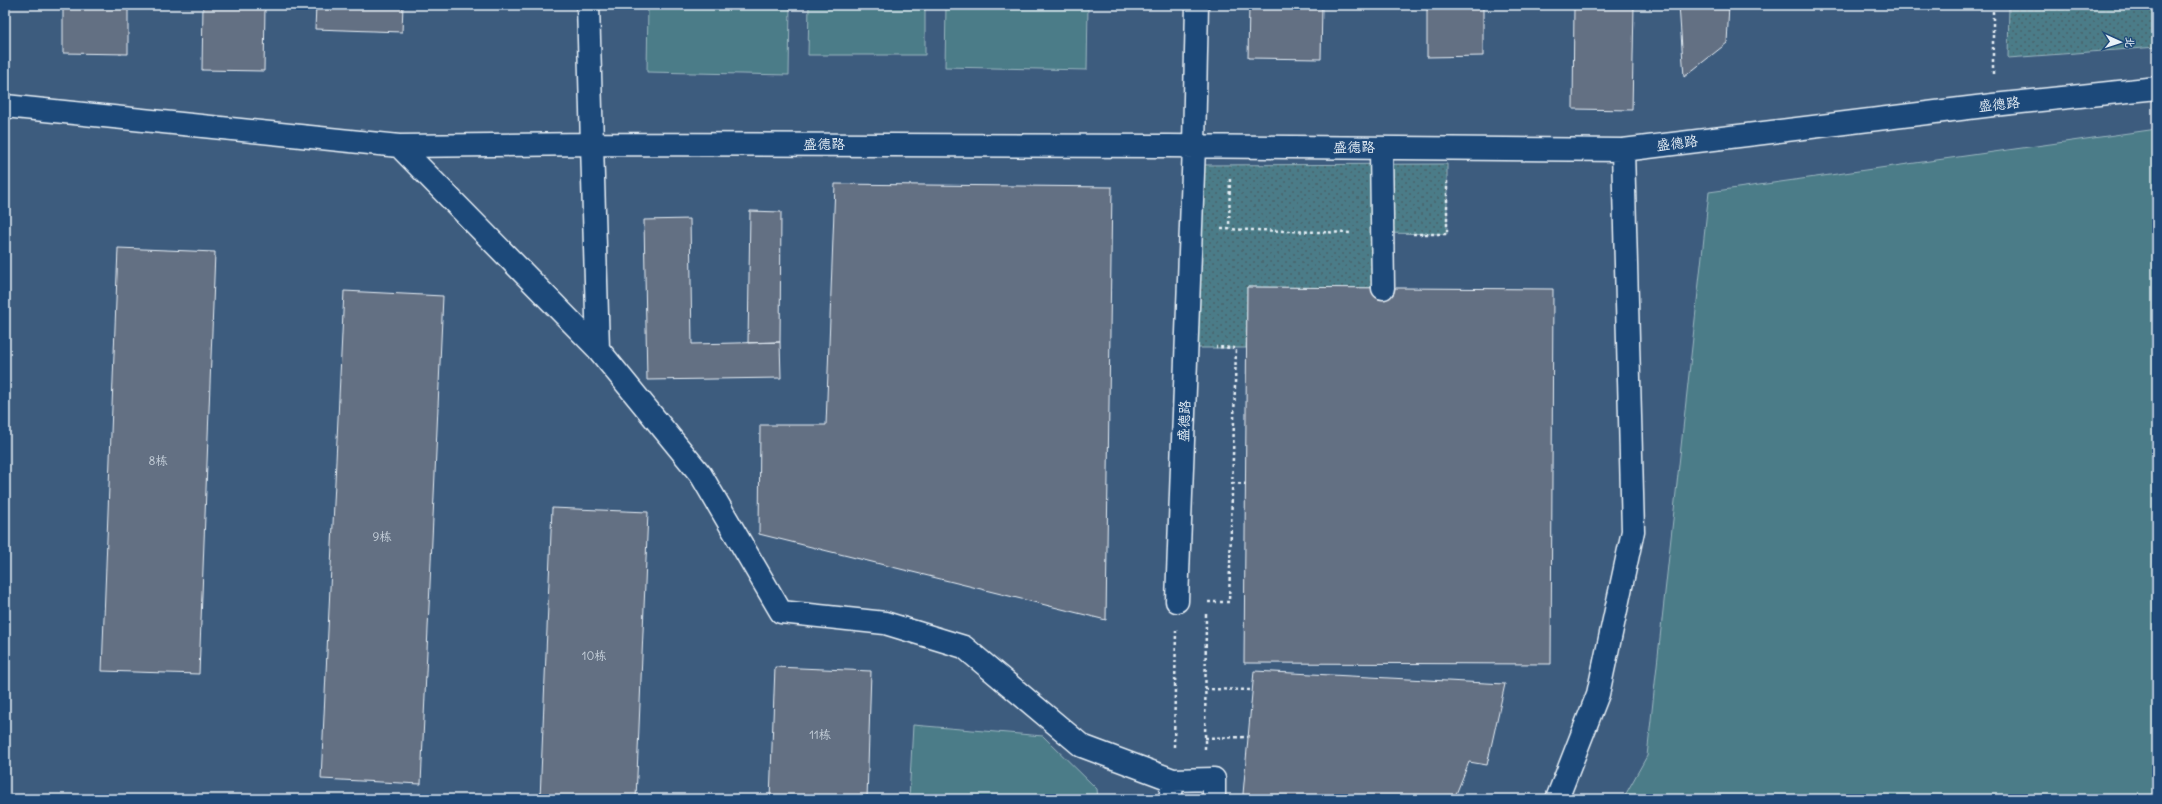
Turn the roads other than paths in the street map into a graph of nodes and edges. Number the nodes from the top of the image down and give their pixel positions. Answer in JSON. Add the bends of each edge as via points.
{"nodes":[{"id":1,"x":588,"y":5,"type":"edge"},
{"id":2,"x":1197,"y":5,"type":"edge"},
{"id":3,"x":2157,"y":88,"type":"edge"},
{"id":4,"x":5,"y":106,"type":"edge"},
{"id":5,"x":592,"y":144,"type":"junction"},
{"id":6,"x":399,"y":146,"type":"junction"},
{"id":7,"x":1194,"y":146,"type":"junction"},
{"id":8,"x":1381,"y":148,"type":"junction"},
{"id":9,"x":1623,"y":150,"type":"junction"},
{"id":10,"x":1383,"y":288,"type":"dead end"},
{"id":11,"x":598,"y":349,"type":"junction"},
{"id":12,"x":1177,"y":600,"type":"road end"},
{"id":13,"x":1172,"y":789,"type":"edge"},
{"id":14,"x":1214,"y":799,"type":"edge"},
{"id":15,"x":1557,"y":799,"type":"edge"}],
"edges":[{"from":1,"to":5,"type":"street"},
{"from":2,"to":7,"type":"street","name":"盛德路"},
{"from":3,"to":9,"type":"street","name":"盛德路","via":[[1993,105]]},
{"from":4,"to":6,"type":"street","name":"盛德路"},
{"from":5,"to":6,"type":"street","name":"盛德路"},
{"from":5,"to":7,"type":"street","name":"盛德路"},
{"from":5,"to":11,"type":"street"},
{"from":6,"to":11,"type":"street"},
{"from":7,"to":8,"type":"street","name":"盛德路"},
{"from":7,"to":12,"type":"street","name":"盛德路"},
{"from":8,"to":9,"type":"street","name":"盛德路"},
{"from":8,"to":10,"type":"street"},
{"from":9,"to":15,"type":"street","via":[[1633,531],[1598,694]]},
{"from":11,"to":13,"type":"street","via":[[701,475],[781,612],[885,623],[964,647],[1082,746]]},
{"from":13,"to":14,"type":"street","via":[[1205,779],[1214,779]]}]}
